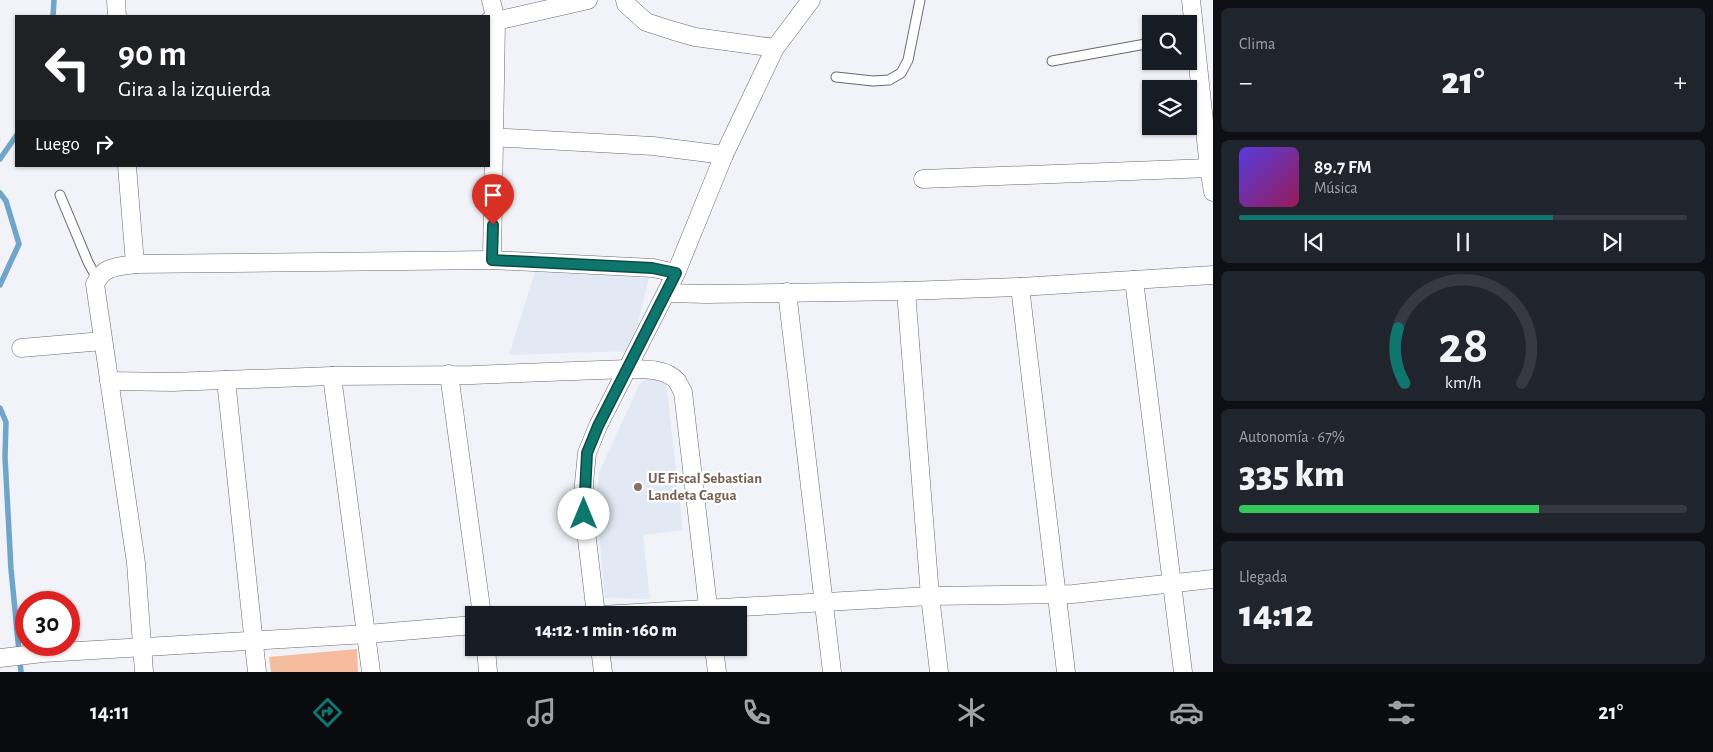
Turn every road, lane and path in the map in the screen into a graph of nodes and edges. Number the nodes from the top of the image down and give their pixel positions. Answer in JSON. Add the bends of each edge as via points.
{"nodes":[{"id":1,"x":116,"y":0,"type":"edge"},
{"id":2,"x":491,"y":0,"type":"edge"},
{"id":3,"x":588,"y":0,"type":"edge"},
{"id":4,"x":625,"y":0,"type":"edge"},
{"id":5,"x":811,"y":0,"type":"edge"},
{"id":6,"x":920,"y":0,"type":"edge"},
{"id":7,"x":1191,"y":0,"type":"edge"},
{"id":8,"x":118,"y":15,"type":"edge"},
{"id":9,"x":1191,"y":15,"type":"edge"},
{"id":10,"x":493,"y":21,"type":"edge"},
{"id":11,"x":1142,"y":45,"type":"edge"},
{"id":12,"x":775,"y":48,"type":"junction"},
{"id":13,"x":1052,"y":61,"type":"dead end"},
{"id":14,"x":1196,"y":70,"type":"edge"},
{"id":15,"x":836,"y":77,"type":"dead end"},
{"id":16,"x":491,"y":137,"type":"edge"},
{"id":17,"x":724,"y":155,"type":"junction"},
{"id":18,"x":127,"y":167,"type":"edge"},
{"id":19,"x":1209,"y":168,"type":"junction"},
{"id":20,"x":923,"y":179,"type":"dead end"},
{"id":21,"x":1213,"y":192,"type":"edge"},
{"id":22,"x":60,"y":195,"type":"dead end"},
{"id":23,"x":492,"y":260,"type":"junction"},
{"id":24,"x":135,"y":264,"type":"junction"},
{"id":25,"x":676,"y":273,"type":"junction"},
{"id":26,"x":1213,"y":275,"type":"edge"},
{"id":27,"x":97,"y":279,"type":"junction"},
{"id":28,"x":1134,"y":280,"type":"junction"},
{"id":29,"x":1020,"y":287,"type":"junction"},
{"id":30,"x":906,"y":291,"type":"junction"},
{"id":31,"x":666,"y":292,"type":"junction"},
{"id":32,"x":787,"y":292,"type":"junction"},
{"id":33,"x":103,"y":341,"type":"junction"},
{"id":34,"x":21,"y":348,"type":"dead end"},
{"id":35,"x":626,"y":369,"type":"junction"},
{"id":36,"x":449,"y":374,"type":"junction"},
{"id":37,"x":332,"y":376,"type":"junction"},
{"id":38,"x":226,"y":380,"type":"junction"},
{"id":39,"x":109,"y":381,"type":"junction"},
{"id":40,"x":1213,"y":579,"type":"edge"},
{"id":41,"x":1172,"y":584,"type":"junction"},
{"id":42,"x":1057,"y":594,"type":"junction"},
{"id":43,"x":930,"y":596,"type":"junction"},
{"id":44,"x":824,"y":602,"type":"junction"},
{"id":45,"x":481,"y":606,"type":"edge"},
{"id":46,"x":595,"y":606,"type":"edge"},
{"id":47,"x":708,"y":606,"type":"edge"},
{"id":48,"x":747,"y":609,"type":"edge"},
{"id":49,"x":465,"y":626,"type":"edge"},
{"id":50,"x":367,"y":634,"type":"junction"},
{"id":51,"x":253,"y":640,"type":"junction"},
{"id":52,"x":142,"y":646,"type":"junction"},
{"id":53,"x":487,"y":656,"type":"edge"},
{"id":54,"x":601,"y":656,"type":"edge"},
{"id":55,"x":715,"y":656,"type":"edge"},
{"id":56,"x":0,"y":658,"type":"edge"},
{"id":57,"x":144,"y":672,"type":"edge"},
{"id":58,"x":257,"y":672,"type":"edge"},
{"id":59,"x":371,"y":672,"type":"edge"},
{"id":60,"x":488,"y":672,"type":"edge"},
{"id":61,"x":603,"y":672,"type":"edge"},
{"id":62,"x":717,"y":672,"type":"edge"},
{"id":63,"x":832,"y":672,"type":"edge"},
{"id":64,"x":939,"y":672,"type":"edge"},
{"id":65,"x":1066,"y":672,"type":"edge"},
{"id":66,"x":1183,"y":672,"type":"edge"}],
"edges":[{"from":1,"to":8,"type":"street"},
{"from":2,"to":10,"type":"street"},
{"from":3,"to":10,"type":"street"},
{"from":4,"to":12,"type":"street","via":[[646,22],[674,31]]},
{"from":5,"to":12,"type":"street"},
{"from":6,"to":15,"type":"lane","via":[[908,60],[901,73],[888,80],[873,81]]},
{"from":7,"to":9,"type":"street"},
{"from":10,"to":16,"type":"street"},
{"from":11,"to":13,"type":"lane"},
{"from":12,"to":17,"type":"street"},
{"from":14,"to":19,"type":"street"},
{"from":16,"to":17,"type":"street","via":[[653,146]]},
{"from":16,"to":23,"type":"street"},
{"from":17,"to":25,"type":"street"},
{"from":18,"to":24,"type":"street"},
{"from":19,"to":20,"type":"street"},
{"from":19,"to":21,"type":"street"},
{"from":22,"to":27,"type":"lane"},
{"from":23,"to":24,"type":"street"},
{"from":23,"to":25,"type":"street","via":[[652,268]]},
{"from":24,"to":27,"type":"street","via":[[109,269]]},
{"from":25,"to":31,"type":"street"},
{"from":26,"to":28,"type":"street"},
{"from":27,"to":33,"type":"street"},
{"from":28,"to":29,"type":"street"},
{"from":28,"to":41,"type":"street"},
{"from":29,"to":30,"type":"street"},
{"from":29,"to":42,"type":"street"},
{"from":30,"to":32,"type":"street"},
{"from":30,"to":43,"type":"street"},
{"from":31,"to":32,"type":"street"},
{"from":31,"to":35,"type":"street"},
{"from":32,"to":44,"type":"street"},
{"from":33,"to":34,"type":"street"},
{"from":33,"to":39,"type":"street"},
{"from":35,"to":36,"type":"street"},
{"from":35,"to":46,"type":"street","via":[[587,453],[584,514]]},
{"from":35,"to":47,"type":"street","via":[[664,373],[676,380],[683,392]]},
{"from":36,"to":37,"type":"street"},
{"from":36,"to":45,"type":"street"},
{"from":37,"to":38,"type":"street"},
{"from":37,"to":50,"type":"street"},
{"from":38,"to":39,"type":"street"},
{"from":38,"to":51,"type":"street"},
{"from":39,"to":52,"type":"street","via":[[136,563]]},
{"from":40,"to":41,"type":"street"},
{"from":41,"to":42,"type":"street"},
{"from":41,"to":66,"type":"street"},
{"from":42,"to":43,"type":"street"},
{"from":42,"to":65,"type":"street"},
{"from":43,"to":44,"type":"street"},
{"from":43,"to":64,"type":"street"},
{"from":44,"to":48,"type":"street"},
{"from":44,"to":63,"type":"street"},
{"from":49,"to":50,"type":"street"},
{"from":50,"to":51,"type":"street"},
{"from":50,"to":59,"type":"street"},
{"from":51,"to":52,"type":"street"},
{"from":51,"to":58,"type":"street"},
{"from":52,"to":56,"type":"street"},
{"from":52,"to":57,"type":"street"},
{"from":53,"to":60,"type":"street"},
{"from":54,"to":61,"type":"street"},
{"from":55,"to":62,"type":"street"}]}
